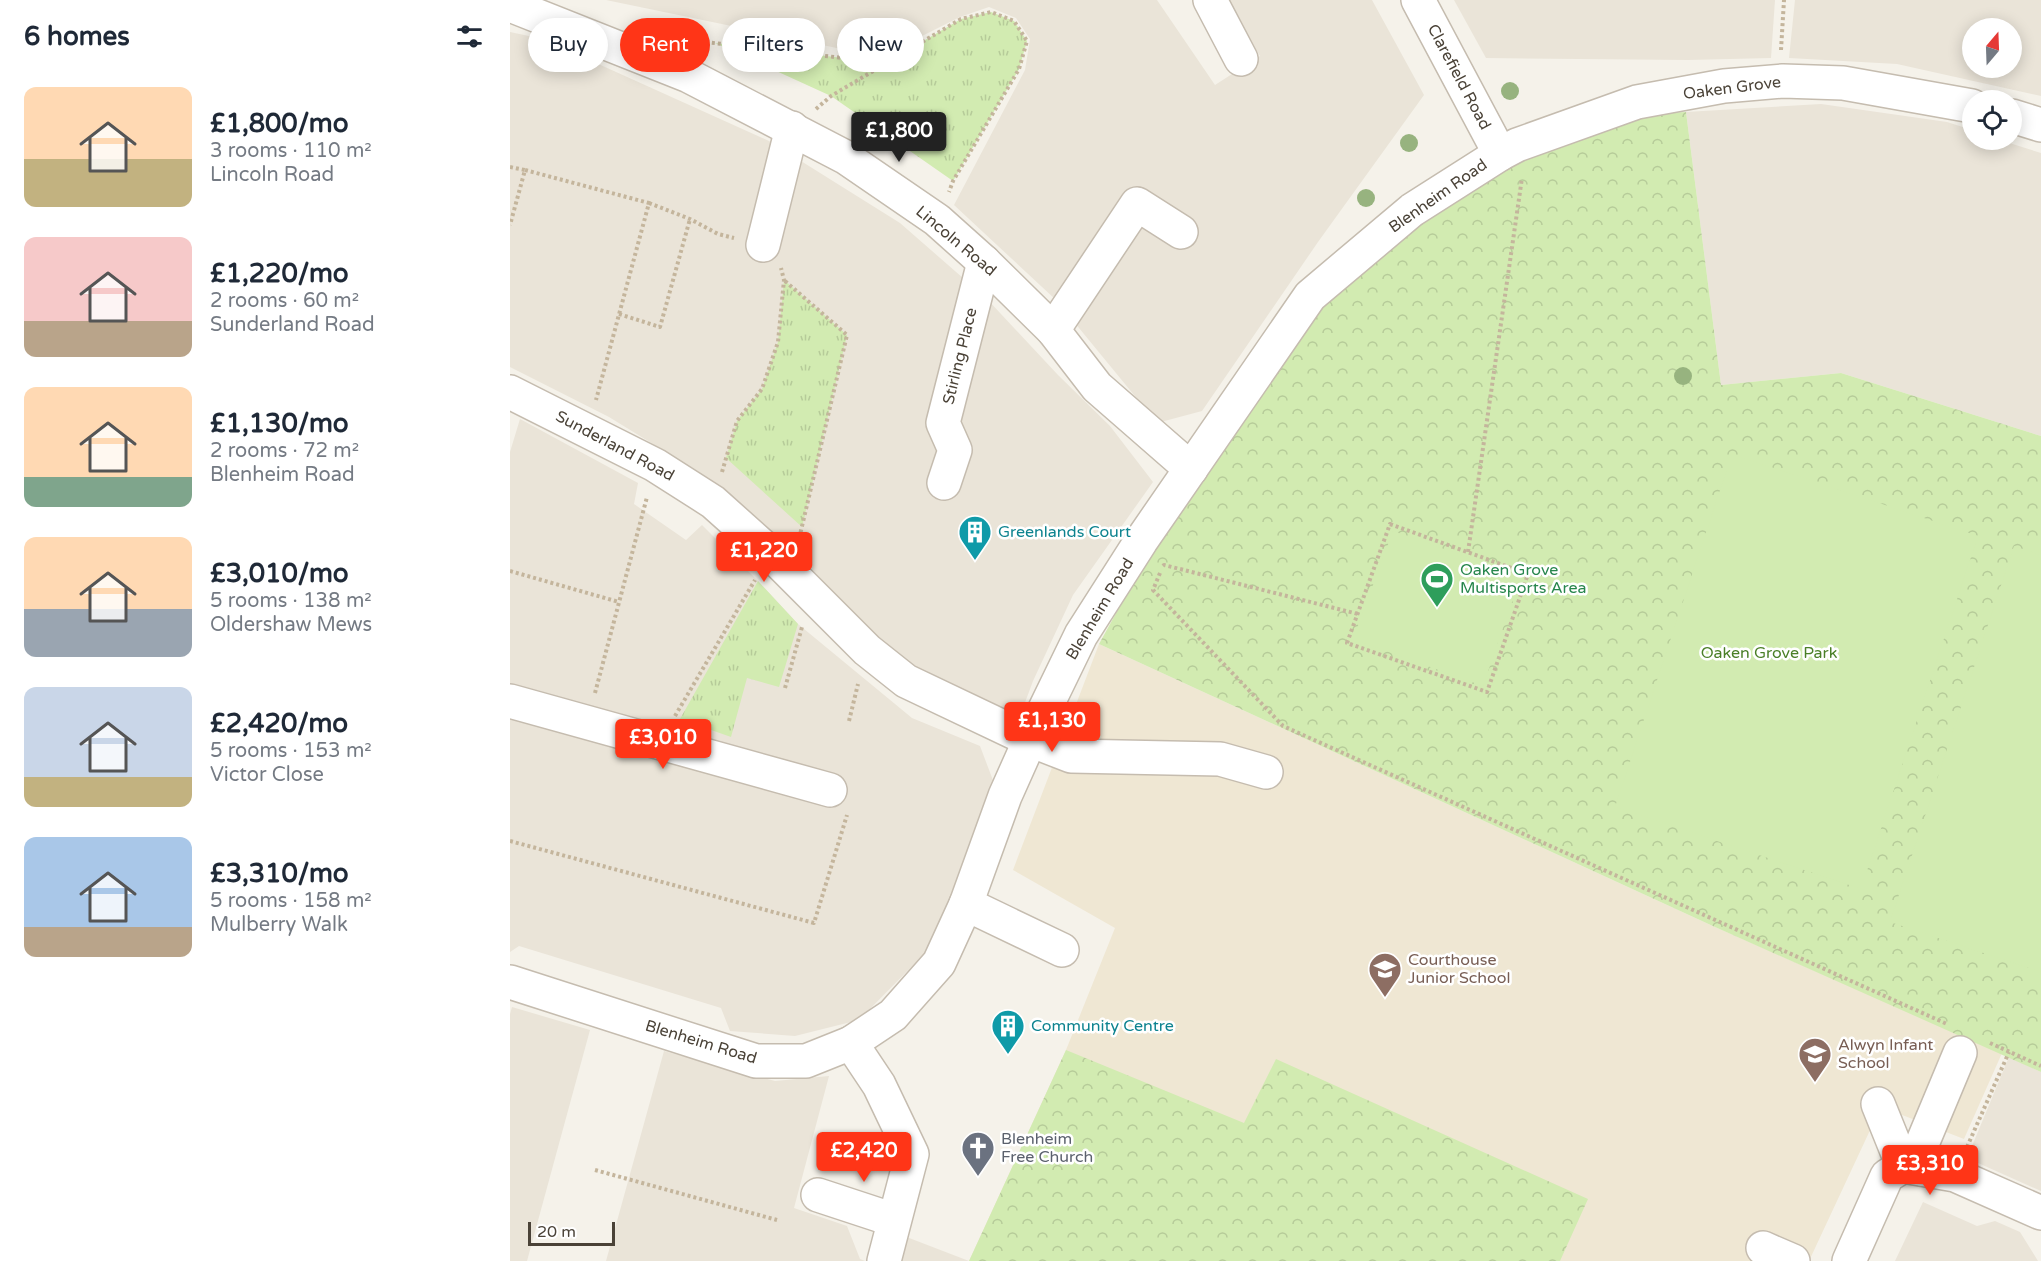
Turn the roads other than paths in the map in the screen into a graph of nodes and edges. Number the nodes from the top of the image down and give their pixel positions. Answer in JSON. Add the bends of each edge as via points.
{"nodes":[{"id":1,"x":1210,"y":0,"type":"edge"},
{"id":2,"x":1418,"y":0,"type":"edge"},
{"id":3,"x":510,"y":5,"type":"edge"},
{"id":4,"x":1242,"y":59,"type":"dead end"},
{"id":5,"x":1962,"y":104,"type":"edge"},
{"id":6,"x":2022,"y":119,"type":"edge"},
{"id":7,"x":2041,"y":124,"type":"edge"},
{"id":8,"x":792,"y":128,"type":"junction"},
{"id":9,"x":1509,"y":149,"type":"junction"},
{"id":10,"x":1181,"y":232,"type":"dead end"},
{"id":11,"x":763,"y":245,"type":"road end"},
{"id":12,"x":984,"y":262,"type":"junction"},
{"id":13,"x":1053,"y":330,"type":"junction"},
{"id":14,"x":510,"y":392,"type":"edge"},
{"id":15,"x":1191,"y":469,"type":"junction"},
{"id":16,"x":944,"y":483,"type":"dead end"},
{"id":17,"x":510,"y":701,"type":"edge"},
{"id":18,"x":1030,"y":740,"type":"junction"},
{"id":19,"x":1266,"y":771,"type":"dead end"},
{"id":20,"x":830,"y":790,"type":"road end"},
{"id":21,"x":966,"y":904,"type":"junction"},
{"id":22,"x":1062,"y":950,"type":"dead end"},
{"id":23,"x":510,"y":982,"type":"edge"},
{"id":24,"x":1967,"y":1041,"type":"road end"},
{"id":25,"x":851,"y":1043,"type":"junction"},
{"id":26,"x":1878,"y":1104,"type":"dead end"},
{"id":27,"x":1912,"y":1167,"type":"junction"},
{"id":28,"x":818,"y":1195,"type":"dead end"},
{"id":29,"x":2041,"y":1213,"type":"edge"},
{"id":30,"x":894,"y":1220,"type":"junction"},
{"id":31,"x":1762,"y":1248,"type":"dead end"},
{"id":32,"x":884,"y":1261,"type":"edge"},
{"id":33,"x":1793,"y":1261,"type":"edge"},
{"id":34,"x":1849,"y":1261,"type":"edge"}],
"edges":[{"from":1,"to":4,"type":"street"},
{"from":2,"to":9,"type":"street","name":"Clarefield Road"},
{"from":3,"to":8,"type":"street","name":"Lincoln Road","via":[[689,76]]},
{"from":5,"to":9,"type":"street","name":"Oaken Grove","via":[[1843,83],[1783,81],[1724,86],[1637,102]]},
{"from":6,"to":7,"type":"street"},
{"from":8,"to":11,"type":"street"},
{"from":8,"to":12,"type":"street","name":"Lincoln Road","via":[[845,157],[937,220]]},
{"from":9,"to":15,"type":"street","name":"Blenheim Road","via":[[1412,210],[1310,296]]},
{"from":10,"to":13,"type":"street","via":[[1137,204]]},
{"from":12,"to":13,"type":"street","name":"Lincoln Road"},
{"from":12,"to":16,"type":"street","name":"Stirling Place","via":[[943,423],[955,450]]},
{"from":13,"to":15,"type":"street","name":"Lincoln Road","via":[[1097,387]]},
{"from":14,"to":18,"type":"street","name":"Sunderland Road","via":[[655,465],[713,502],[867,650],[906,681]]},
{"from":15,"to":18,"type":"street","name":"Blenheim Road","via":[[1081,635]]},
{"from":17,"to":20,"type":"street"},
{"from":18,"to":19,"type":"street","name":"Sunderland Road","via":[[1071,756],[1220,759]]},
{"from":18,"to":21,"type":"street","name":"Blenheim Road"},
{"from":21,"to":22,"type":"street"},
{"from":21,"to":25,"type":"street","name":"Blenheim Road","via":[[939,963],[893,1015]]},
{"from":23,"to":25,"type":"street","name":"Blenheim Road","via":[[756,1061],[806,1061]]},
{"from":24,"to":27,"type":"street"},
{"from":25,"to":30,"type":"street","via":[[879,1085],[912,1154]]},
{"from":26,"to":27,"type":"street"},
{"from":27,"to":29,"type":"street","via":[[1955,1175]]},
{"from":27,"to":34,"type":"street","via":[[1887,1176]]},
{"from":28,"to":30,"type":"street"},
{"from":30,"to":32,"type":"street"},
{"from":31,"to":33,"type":"street"}]}
